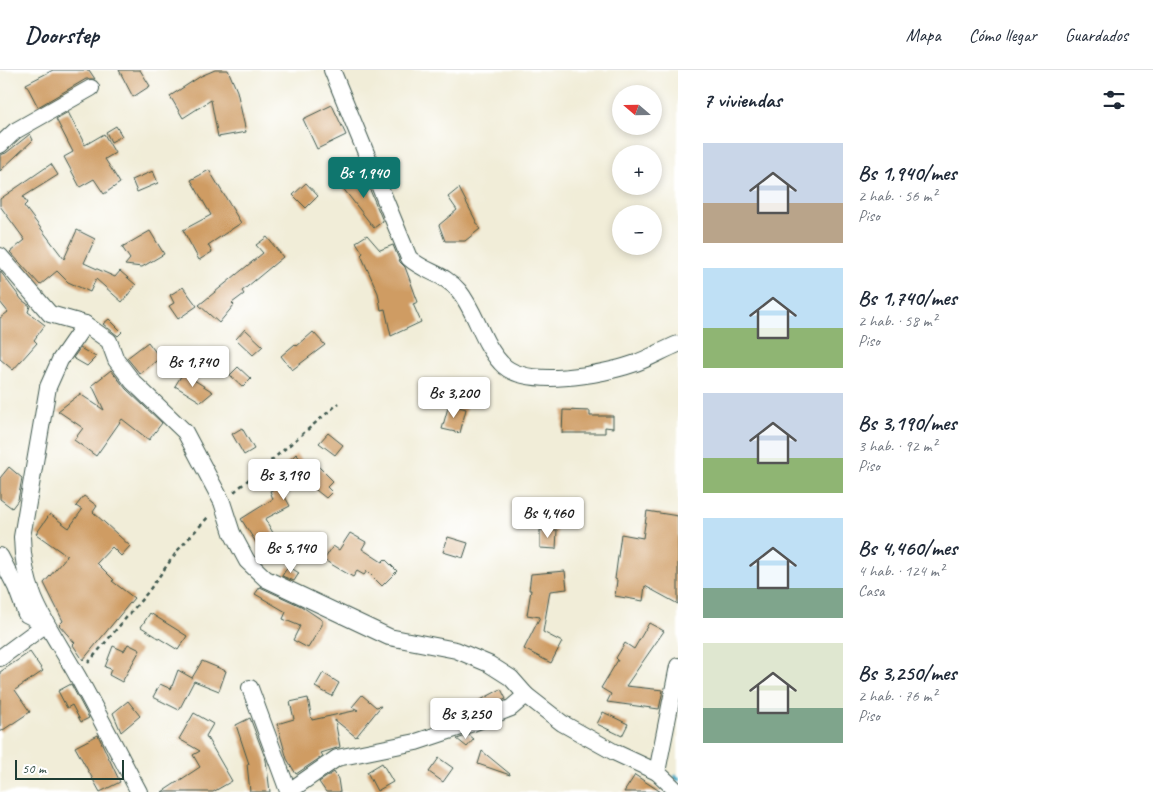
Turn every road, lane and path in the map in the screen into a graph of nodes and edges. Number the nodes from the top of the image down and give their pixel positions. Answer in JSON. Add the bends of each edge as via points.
{"nodes":[{"id":1,"x":332,"y":70,"type":"edge"},
{"id":2,"x":91,"y":88,"type":"dead end"},
{"id":3,"x":0,"y":145,"type":"edge"},
{"id":4,"x":0,"y":256,"type":"edge"},
{"id":5,"x":85,"y":324,"type":"junction"},
{"id":6,"x":678,"y":344,"type":"edge"},
{"id":7,"x":339,"y":403,"type":"dead end"},
{"id":8,"x":222,"y":502,"type":"junction"},
{"id":9,"x":0,"y":556,"type":"edge"},
{"id":10,"x":46,"y":624,"type":"junction"},
{"id":11,"x":0,"y":658,"type":"edge"},
{"id":12,"x":678,"y":666,"type":"edge"},
{"id":13,"x":78,"y":675,"type":"junction"},
{"id":14,"x":250,"y":688,"type":"dead end"},
{"id":15,"x":526,"y":695,"type":"junction"},
{"id":16,"x":657,"y":772,"type":"junction"},
{"id":17,"x":139,"y":792,"type":"edge"},
{"id":18,"x":288,"y":792,"type":"edge"},
{"id":19,"x":678,"y":792,"type":"edge"}],
"edges":[{"from":1,"to":6,"type":"street","via":[[409,258],[421,269],[446,278],[460,292],[501,364],[537,377],[585,376],[634,364]]},
{"from":2,"to":3,"type":"street","via":[[16,130]]},
{"from":4,"to":5,"type":"street","via":[[50,314]]},
{"from":5,"to":8,"type":"street","via":[[109,341],[116,360],[133,382],[185,432]]},
{"from":5,"to":10,"type":"street","via":[[60,360],[48,387],[22,537],[28,585]]},
{"from":7,"to":8,"type":"path"},
{"from":8,"to":13,"type":"path","via":[[178,550],[148,592]]},
{"from":8,"to":15,"type":"street","via":[[232,533],[247,561],[266,579],[389,637],[456,650],[489,664],[511,678]]},
{"from":9,"to":10,"type":"street","via":[[26,614]]},
{"from":10,"to":11,"type":"street"},
{"from":10,"to":13,"type":"street"},
{"from":12,"to":16,"type":"street"},
{"from":13,"to":17,"type":"street"},
{"from":14,"to":18,"type":"street"},
{"from":15,"to":16,"type":"street","via":[[562,724]]},
{"from":15,"to":18,"type":"street","via":[[511,708],[416,742],[337,758]]},
{"from":16,"to":19,"type":"street"}]}
